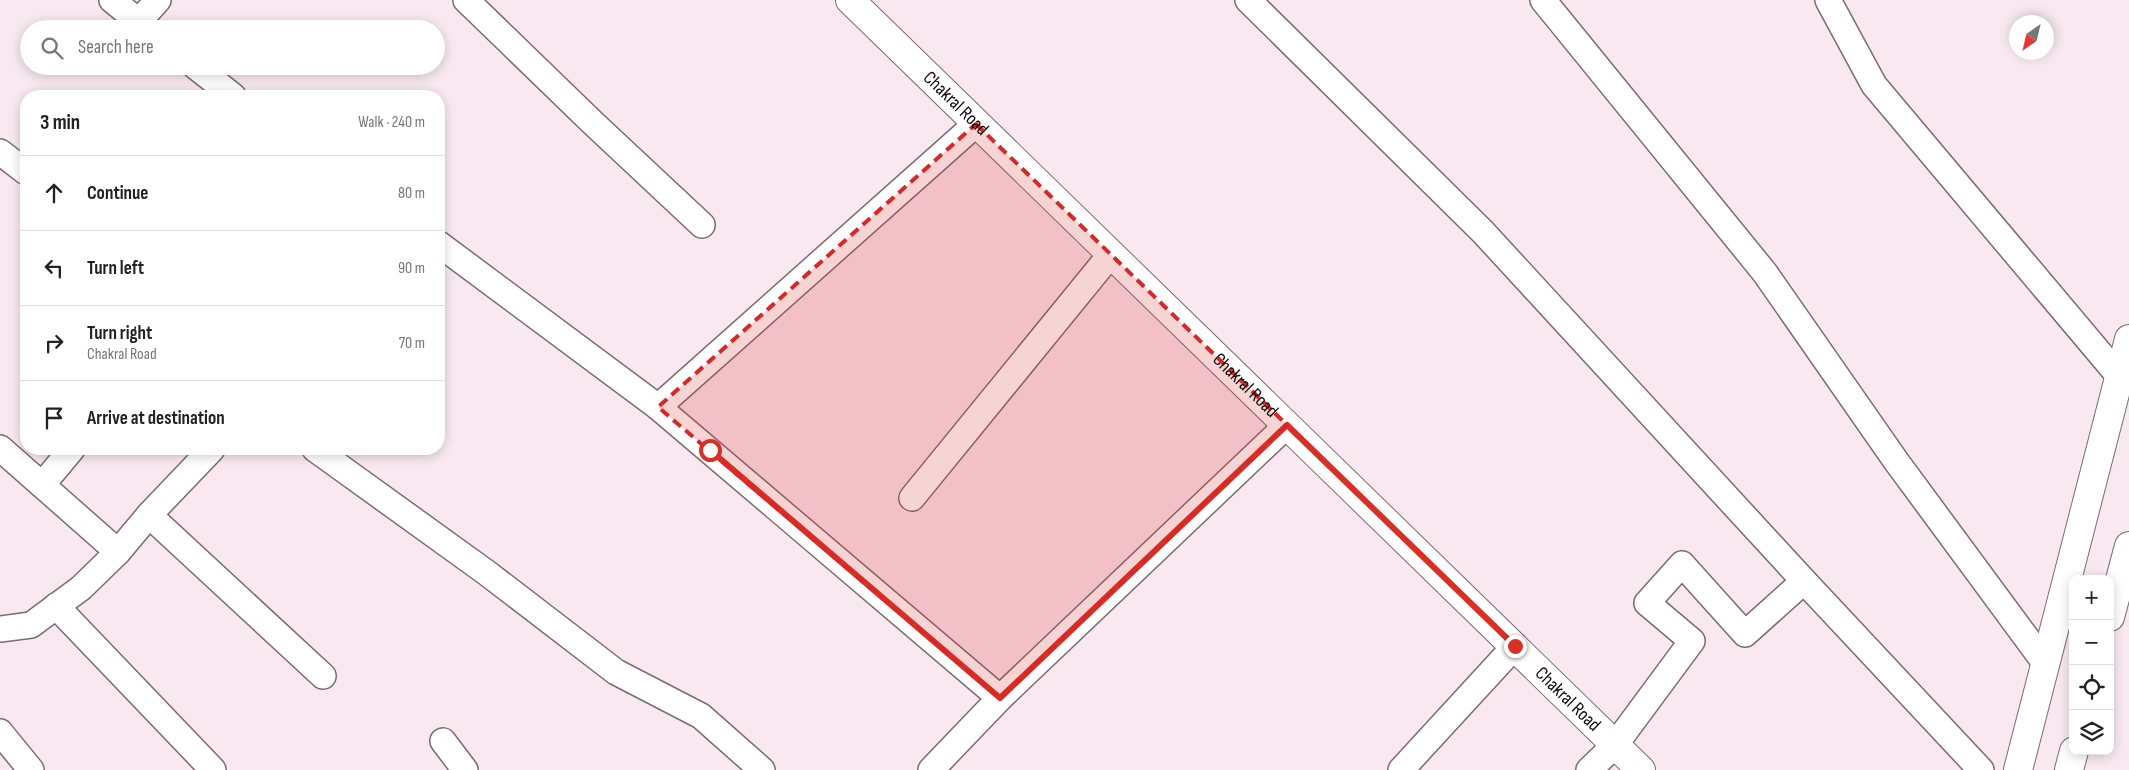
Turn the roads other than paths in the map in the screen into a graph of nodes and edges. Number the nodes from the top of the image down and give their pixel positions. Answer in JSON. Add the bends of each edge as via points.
{"nodes":[{"id":1,"x":112,"y":0,"type":"edge"},
{"id":2,"x":158,"y":0,"type":"edge"},
{"id":3,"x":466,"y":0,"type":"edge"},
{"id":4,"x":850,"y":0,"type":"edge"},
{"id":5,"x":1248,"y":0,"type":"edge"},
{"id":6,"x":1543,"y":0,"type":"edge"},
{"id":7,"x":1828,"y":0,"type":"edge"},
{"id":8,"x":137,"y":20,"type":"edge"},
{"id":9,"x":146,"y":20,"type":"edge"},
{"id":10,"x":206,"y":75,"type":"edge"},
{"id":11,"x":225,"y":90,"type":"edge"},
{"id":12,"x":976,"y":124,"type":"junction"},
{"id":13,"x":0,"y":152,"type":"edge"},
{"id":14,"x":20,"y":167,"type":"edge"},
{"id":15,"x":702,"y":225,"type":"dead end"},
{"id":16,"x":445,"y":248,"type":"edge"},
{"id":17,"x":1111,"y":254,"type":"junction"},
{"id":18,"x":2129,"y":339,"type":"edge"},
{"id":19,"x":2119,"y":376,"type":"junction"},
{"id":20,"x":658,"y":408,"type":"junction"},
{"id":21,"x":1287,"y":425,"type":"junction"},
{"id":22,"x":0,"y":448,"type":"edge"},
{"id":23,"x":67,"y":455,"type":"edge"},
{"id":24,"x":206,"y":455,"type":"edge"},
{"id":25,"x":323,"y":455,"type":"edge"},
{"id":26,"x":42,"y":485,"type":"junction"},
{"id":27,"x":912,"y":498,"type":"dead end"},
{"id":28,"x":149,"y":515,"type":"junction"},
{"id":29,"x":2129,"y":546,"type":"edge"},
{"id":30,"x":118,"y":552,"type":"junction"},
{"id":31,"x":1804,"y":581,"type":"junction"},
{"id":32,"x":2114,"y":602,"type":"edge"},
{"id":33,"x":56,"y":606,"type":"junction"},
{"id":34,"x":0,"y":629,"type":"edge"},
{"id":35,"x":1515,"y":646,"type":"junction"},
{"id":36,"x":2045,"y":663,"type":"junction"},
{"id":37,"x":323,"y":676,"type":"dead end"},
{"id":38,"x":1000,"y":698,"type":"junction"},
{"id":39,"x":0,"y":732,"type":"edge"},
{"id":40,"x":443,"y":741,"type":"dead end"},
{"id":41,"x":1615,"y":745,"type":"junction"},
{"id":42,"x":2073,"y":755,"type":"edge"},
{"id":43,"x":31,"y":770,"type":"edge"},
{"id":44,"x":213,"y":770,"type":"edge"},
{"id":45,"x":465,"y":770,"type":"edge"},
{"id":46,"x":762,"y":770,"type":"edge"},
{"id":47,"x":931,"y":770,"type":"edge"},
{"id":48,"x":1400,"y":770,"type":"edge"},
{"id":49,"x":1589,"y":770,"type":"edge"},
{"id":50,"x":1640,"y":770,"type":"edge"},
{"id":51,"x":1981,"y":770,"type":"edge"},
{"id":52,"x":2018,"y":770,"type":"edge"},
{"id":53,"x":2069,"y":770,"type":"edge"}],
"edges":[{"from":1,"to":8,"type":"street"},
{"from":2,"to":9,"type":"street"},
{"from":3,"to":15,"type":"street"},
{"from":4,"to":12,"type":"main road","name":"Chakral Road"},
{"from":5,"to":31,"type":"street","via":[[1483,232]]},
{"from":6,"to":36,"type":"street","via":[[1765,273],[1896,461]]},
{"from":7,"to":19,"type":"street","via":[[1874,85]]},
{"from":10,"to":11,"type":"street"},
{"from":12,"to":17,"type":"main road","name":"Chakral Road"},
{"from":12,"to":20,"type":"street"},
{"from":13,"to":14,"type":"street"},
{"from":16,"to":20,"type":"street"},
{"from":17,"to":21,"type":"main road","name":"Chakral Road"},
{"from":17,"to":27,"type":"street"},
{"from":18,"to":19,"type":"main road"},
{"from":19,"to":36,"type":"main road"},
{"from":20,"to":38,"type":"street"},
{"from":21,"to":35,"type":"main road","name":"Chakral Road"},
{"from":21,"to":38,"type":"street"},
{"from":22,"to":26,"type":"street"},
{"from":23,"to":26,"type":"street"},
{"from":24,"to":28,"type":"street"},
{"from":25,"to":46,"type":"street","via":[[487,573],[616,672],[701,716]]},
{"from":26,"to":30,"type":"street"},
{"from":28,"to":30,"type":"street"},
{"from":28,"to":37,"type":"street"},
{"from":29,"to":32,"type":"main road"},
{"from":30,"to":33,"type":"street","via":[[81,588]]},
{"from":31,"to":41,"type":"street","via":[[1745,634],[1682,564],[1647,603],[1692,641]]},
{"from":31,"to":51,"type":"street"},
{"from":33,"to":34,"type":"street","via":[[31,625]]},
{"from":33,"to":44,"type":"street"},
{"from":35,"to":41,"type":"main road","name":"Chakral Road"},
{"from":35,"to":48,"type":"street"},
{"from":36,"to":52,"type":"main road"},
{"from":38,"to":47,"type":"street"},
{"from":39,"to":43,"type":"street"},
{"from":40,"to":45,"type":"street"},
{"from":41,"to":49,"type":"street"},
{"from":41,"to":50,"type":"main road","name":"Chakral Road"},
{"from":42,"to":53,"type":"main road"}]}
